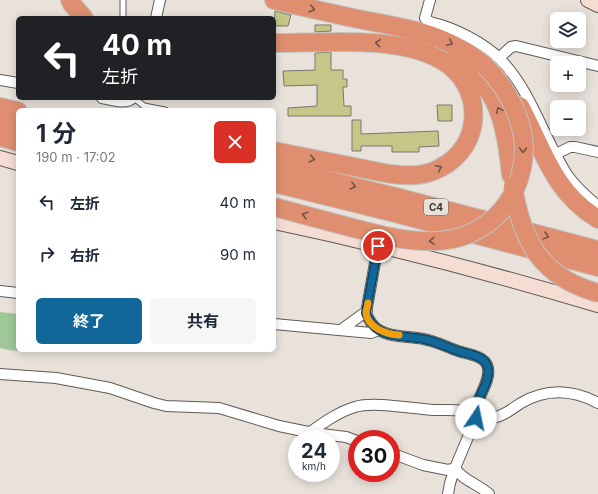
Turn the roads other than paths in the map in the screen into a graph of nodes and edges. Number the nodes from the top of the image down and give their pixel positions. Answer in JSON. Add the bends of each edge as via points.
{"nodes":[{"id":1,"x":70,"y":0,"type":"edge"},
{"id":2,"x":123,"y":0,"type":"edge"},
{"id":3,"x":160,"y":0,"type":"edge"},
{"id":4,"x":274,"y":0,"type":"edge"},
{"id":5,"x":430,"y":0,"type":"edge"},
{"id":6,"x":588,"y":0,"type":"edge"},
{"id":7,"x":598,"y":5,"type":"edge"},
{"id":8,"x":82,"y":16,"type":"edge"},
{"id":9,"x":123,"y":16,"type":"edge"},
{"id":10,"x":156,"y":16,"type":"edge"},
{"id":11,"x":276,"y":43,"type":"edge"},
{"id":12,"x":406,"y":47,"type":"junction"},
{"id":13,"x":492,"y":62,"type":"junction"},
{"id":14,"x":598,"y":66,"type":"edge"},
{"id":15,"x":0,"y":80,"type":"edge"},
{"id":16,"x":16,"y":83,"type":"edge"},
{"id":17,"x":112,"y":100,"type":"edge"},
{"id":18,"x":131,"y":100,"type":"edge"},
{"id":19,"x":136,"y":100,"type":"edge"},
{"id":20,"x":0,"y":107,"type":"edge"},
{"id":21,"x":154,"y":108,"type":"edge"},
{"id":22,"x":16,"y":111,"type":"edge"},
{"id":23,"x":0,"y":124,"type":"edge"},
{"id":24,"x":16,"y":128,"type":"edge"},
{"id":25,"x":0,"y":137,"type":"edge"},
{"id":26,"x":16,"y":141,"type":"edge"},
{"id":27,"x":276,"y":151,"type":"edge"},
{"id":28,"x":598,"y":152,"type":"edge"},
{"id":29,"x":556,"y":154,"type":"junction"},
{"id":30,"x":0,"y":158,"type":"edge"},
{"id":31,"x":16,"y":162,"type":"edge"},
{"id":32,"x":276,"y":167,"type":"edge"},
{"id":33,"x":276,"y":183,"type":"edge"},
{"id":34,"x":598,"y":206,"type":"edge"},
{"id":35,"x":276,"y":208,"type":"edge"},
{"id":36,"x":598,"y":219,"type":"edge"},
{"id":37,"x":276,"y":222,"type":"edge"},
{"id":38,"x":378,"y":246,"type":"junction"},
{"id":39,"x":598,"y":250,"type":"edge"},
{"id":40,"x":598,"y":267,"type":"edge"},
{"id":41,"x":0,"y":290,"type":"edge"},
{"id":42,"x":16,"y":293,"type":"edge"},
{"id":43,"x":598,"y":293,"type":"edge"},
{"id":44,"x":598,"y":305,"type":"edge"},
{"id":45,"x":367,"y":311,"type":"junction"},
{"id":46,"x":276,"y":324,"type":"edge"},
{"id":47,"x":342,"y":329,"type":"junction"},
{"id":48,"x":379,"y":330,"type":"junction"},
{"id":49,"x":0,"y":374,"type":"edge"},
{"id":50,"x":598,"y":403,"type":"edge"},
{"id":51,"x":475,"y":415,"type":"junction"},
{"id":52,"x":296,"y":430,"type":"edge"},
{"id":53,"x":313,"y":430,"type":"edge"},
{"id":54,"x":400,"y":456,"type":"edge"},
{"id":55,"x":455,"y":468,"type":"junction"},
{"id":56,"x":448,"y":494,"type":"edge"},
{"id":57,"x":489,"y":494,"type":"edge"}],
"edges":[{"from":1,"to":8,"type":"highway"},
{"from":2,"to":9,"type":"lane"},
{"from":3,"to":10,"type":"street"},
{"from":4,"to":13,"type":"highway","one_way":true,"via":[[413,30]]},
{"from":5,"to":13,"type":"street","via":[[425,18],[427,22],[460,33],[480,44]]},
{"from":6,"to":7,"type":"street"},
{"from":12,"to":11,"type":"highway","one_way":true,"via":[[364,42]]},
{"from":27,"to":12,"type":"highway","one_way":true,"via":[[402,176],[423,175],[450,162],[464,148],[472,129],[474,110],[469,91],[461,77],[449,65],[434,56]]},
{"from":43,"to":12,"type":"highway","one_way":true,"bridge":true,"via":[[566,280],[549,268],[531,246],[521,224],[515,201],[502,118],[494,99],[483,83],[472,72],[450,58]]},
{"from":13,"to":14,"type":"street","via":[[516,46]]},
{"from":13,"to":29,"type":"street","via":[[518,82],[530,100]]},
{"from":13,"to":35,"type":"highway","one_way":true,"bridge":true,"via":[[498,81],[514,107],[522,134],[524,155],[512,197],[482,228],[447,240],[410,240]]},
{"from":13,"to":36,"type":"highway","bridge":true,"via":[[517,100],[545,160],[563,188],[580,207]]},
{"from":15,"to":16,"type":"street"},
{"from":17,"to":18,"type":"street"},
{"from":19,"to":21,"type":"lane","via":[[144,106]]},
{"from":20,"to":22,"type":"highway"},
{"from":23,"to":24,"type":"highway"},
{"from":25,"to":26,"type":"highway"},
{"from":28,"to":29,"type":"street","via":[[570,147]]},
{"from":29,"to":34,"type":"street","via":[[569,176],[586,197]]},
{"from":30,"to":31,"type":"street"},
{"from":32,"to":39,"type":"highway","number":"C4","one_way":true},
{"from":33,"to":40,"type":"highway","number":"C4"},
{"from":37,"to":38,"type":"street"},
{"from":38,"to":44,"type":"street"},
{"from":38,"to":45,"type":"street"},
{"from":41,"to":42,"type":"street"},
{"from":45,"to":47,"type":"street"},
{"from":45,"to":48,"type":"street","via":[[369,321]]},
{"from":46,"to":47,"type":"street"},
{"from":47,"to":48,"type":"street","via":[[371,333]]},
{"from":48,"to":51,"type":"street","via":[[424,339],[479,357],[485,362],[488,369],[487,380]]},
{"from":49,"to":52,"type":"street","via":[[56,378],[110,388],[166,406],[219,408]]},
{"from":50,"to":51,"type":"street","via":[[590,398],[566,392],[550,392],[527,400],[490,419]]},
{"from":51,"to":53,"type":"street","via":[[462,409],[434,410],[372,405],[355,407],[326,420]]},
{"from":51,"to":55,"type":"street"},
{"from":54,"to":55,"type":"street","via":[[423,465],[448,470]]},
{"from":55,"to":56,"type":"street"},
{"from":55,"to":57,"type":"street","via":[[459,474]]}]}
